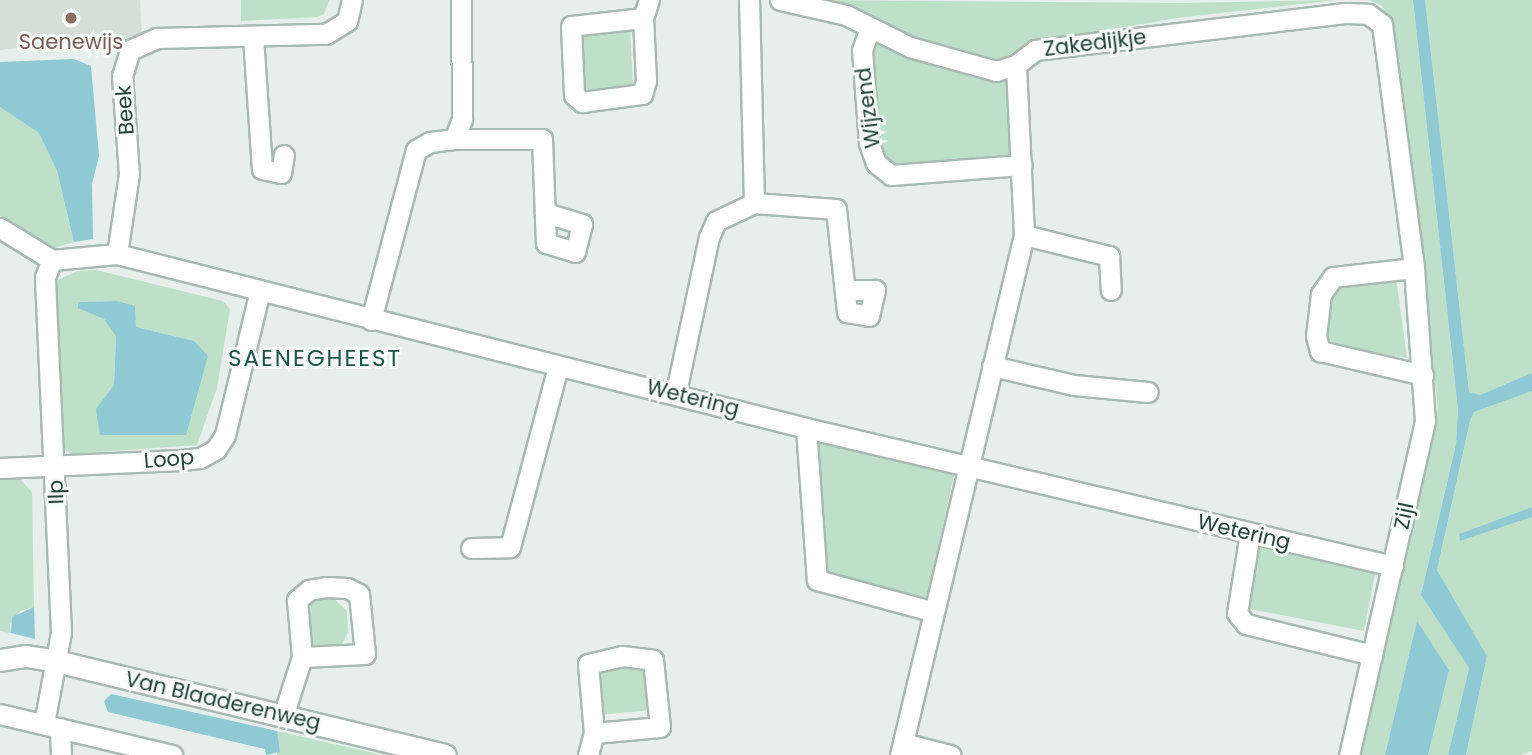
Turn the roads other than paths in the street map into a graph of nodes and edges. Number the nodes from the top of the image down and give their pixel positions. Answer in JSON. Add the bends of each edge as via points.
{"nodes":[{"id":1,"x":352,"y":0,"type":"edge"},
{"id":2,"x":461,"y":0,"type":"edge"},
{"id":3,"x":749,"y":0,"type":"edge"},
{"id":4,"x":780,"y":0,"type":"edge"},
{"id":5,"x":646,"y":9,"type":"edge"},
{"id":6,"x":1382,"y":24,"type":"joint"},
{"id":7,"x":869,"y":30,"type":"junction"},
{"id":8,"x":253,"y":37,"type":"junction"},
{"id":9,"x":1016,"y":65,"type":"junction"},
{"id":10,"x":454,"y":139,"type":"junction"},
{"id":11,"x":284,"y":155,"type":"dead end"},
{"id":12,"x":1022,"y":164,"type":"junction"},
{"id":13,"x":754,"y":203,"type":"junction"},
{"id":14,"x":545,"y":214,"type":"dead end"},
{"id":15,"x":0,"y":228,"type":"edge"},
{"id":16,"x":1024,"y":235,"type":"junction"},
{"id":17,"x":117,"y":254,"type":"junction"},
{"id":18,"x":52,"y":260,"type":"junction"},
{"id":19,"x":1415,"y":268,"type":"junction"},
{"id":20,"x":845,"y":289,"type":"dead end"},
{"id":21,"x":1111,"y":290,"type":"dead end"},
{"id":22,"x":260,"y":294,"type":"junction"},
{"id":23,"x":371,"y":320,"type":"junction"},
{"id":24,"x":558,"y":366,"type":"junction"},
{"id":25,"x":992,"y":366,"type":"junction"},
{"id":26,"x":1423,"y":375,"type":"junction"},
{"id":27,"x":1148,"y":391,"type":"dead end"},
{"id":28,"x":676,"y":392,"type":"junction"},
{"id":29,"x":806,"y":428,"type":"junction"},
{"id":30,"x":969,"y":465,"type":"junction"},
{"id":31,"x":55,"y":466,"type":"junction"},
{"id":32,"x":0,"y":468,"type":"edge"},
{"id":33,"x":1250,"y":533,"type":"junction"},
{"id":34,"x":471,"y":548,"type":"dead end"},
{"id":35,"x":1394,"y":566,"type":"junction"},
{"id":36,"x":931,"y":611,"type":"junction"},
{"id":37,"x":1372,"y":655,"type":"junction"},
{"id":38,"x":302,"y":657,"type":"junction"},
{"id":39,"x":0,"y":660,"type":"edge"},
{"id":40,"x":56,"y":661,"type":"junction"},
{"id":41,"x":0,"y":714,"type":"edge"},
{"id":42,"x":283,"y":716,"type":"junction"},
{"id":43,"x":52,"y":726,"type":"junction"},
{"id":44,"x":594,"y":733,"type":"junction"},
{"id":45,"x":902,"y":749,"type":"edge"},
{"id":46,"x":61,"y":755,"type":"edge"},
{"id":47,"x":172,"y":755,"type":"edge"},
{"id":48,"x":445,"y":755,"type":"edge"},
{"id":49,"x":588,"y":755,"type":"edge"},
{"id":50,"x":950,"y":755,"type":"edge"},
{"id":51,"x":1349,"y":755,"type":"edge"}],
"edges":[{"from":1,"to":8,"type":"street","name":"Beek","via":[[347,21],[326,34]]},
{"from":2,"to":10,"type":"street","via":[[462,119]]},
{"from":3,"to":13,"type":"street"},
{"from":4,"to":7,"type":"street","name":"Zakedijkje","via":[[846,15]]},
{"from":5,"to":5,"type":"street","via":[[571,26],[574,95],[582,102],[642,94]]},
{"from":6,"to":9,"type":"street","name":"Zakedijkje","via":[[1368,14],[1345,13],[1035,50]]},
{"from":6,"to":19,"type":"street","name":"Zijl"},
{"from":7,"to":9,"type":"street","name":"Zakedijkje","via":[[910,47],[996,71]]},
{"from":7,"to":12,"type":"street","name":"Wijzend","via":[[862,50],[869,143],[876,163],[891,175]]},
{"from":8,"to":11,"type":"street","via":[[262,169],[281,173]]},
{"from":8,"to":17,"type":"street","name":"Beek","via":[[157,38],[130,50],[122,75],[130,174]]},
{"from":9,"to":12,"type":"street"},
{"from":10,"to":14,"type":"street","via":[[542,139]]},
{"from":10,"to":23,"type":"street","via":[[430,142],[416,150]]},
{"from":12,"to":16,"type":"street"},
{"from":13,"to":20,"type":"street","via":[[836,209]]},
{"from":13,"to":28,"type":"street","via":[[716,221],[709,237]]},
{"from":15,"to":18,"type":"street"},
{"from":16,"to":21,"type":"street","via":[[1108,256]]},
{"from":16,"to":25,"type":"street"},
{"from":17,"to":18,"type":"street","name":"Wetering"},
{"from":17,"to":22,"type":"street","name":"Wetering"},
{"from":18,"to":31,"type":"street","name":"Ilp","via":[[45,277]]},
{"from":19,"to":26,"type":"street","name":"Zijl"},
{"from":19,"to":26,"type":"street","via":[[1334,277],[1321,294],[1316,336],[1320,351],[1327,354]]},
{"from":22,"to":23,"type":"street","name":"Wetering"},
{"from":22,"to":31,"type":"street","name":"Loop","via":[[225,435],[216,449],[200,458]]},
{"from":23,"to":24,"type":"street","name":"Wetering"},
{"from":24,"to":28,"type":"street","name":"Wetering"},
{"from":24,"to":34,"type":"street","via":[[510,547]]},
{"from":25,"to":27,"type":"street","via":[[1074,385]]},
{"from":25,"to":30,"type":"street"},
{"from":26,"to":35,"type":"street","name":"Zijl","via":[[1425,421]]},
{"from":28,"to":29,"type":"street","name":"Wetering"},
{"from":29,"to":30,"type":"street","name":"Wetering"},
{"from":29,"to":36,"type":"street","via":[[817,580]]},
{"from":30,"to":33,"type":"street","name":"Wetering"},
{"from":30,"to":36,"type":"street"},
{"from":31,"to":32,"type":"street","name":"Loop"},
{"from":31,"to":40,"type":"street","name":"Ilp","via":[[61,632]]},
{"from":33,"to":35,"type":"street","name":"Wetering"},
{"from":33,"to":37,"type":"street","via":[[1237,613],[1246,624]]},
{"from":35,"to":37,"type":"street","name":"Zijl"},
{"from":36,"to":45,"type":"street"},
{"from":37,"to":51,"type":"street","name":"Zijl"},
{"from":38,"to":38,"type":"street","via":[[365,654],[359,594],[326,587],[309,590],[298,600]]},
{"from":38,"to":42,"type":"street"},
{"from":39,"to":40,"type":"street","name":"Van Blaaderenweg","via":[[26,656]]},
{"from":40,"to":42,"type":"street","name":"Van Blaaderenweg"},
{"from":40,"to":43,"type":"street","name":"Ilp"},
{"from":41,"to":43,"type":"street"},
{"from":42,"to":48,"type":"street","name":"Van Blaaderenweg"},
{"from":43,"to":46,"type":"street","name":"Ilp"},
{"from":43,"to":47,"type":"street"},
{"from":44,"to":44,"type":"street","via":[[660,727],[653,660],[622,656],[588,664]]},
{"from":44,"to":49,"type":"street"},
{"from":45,"to":50,"type":"street"}]}
